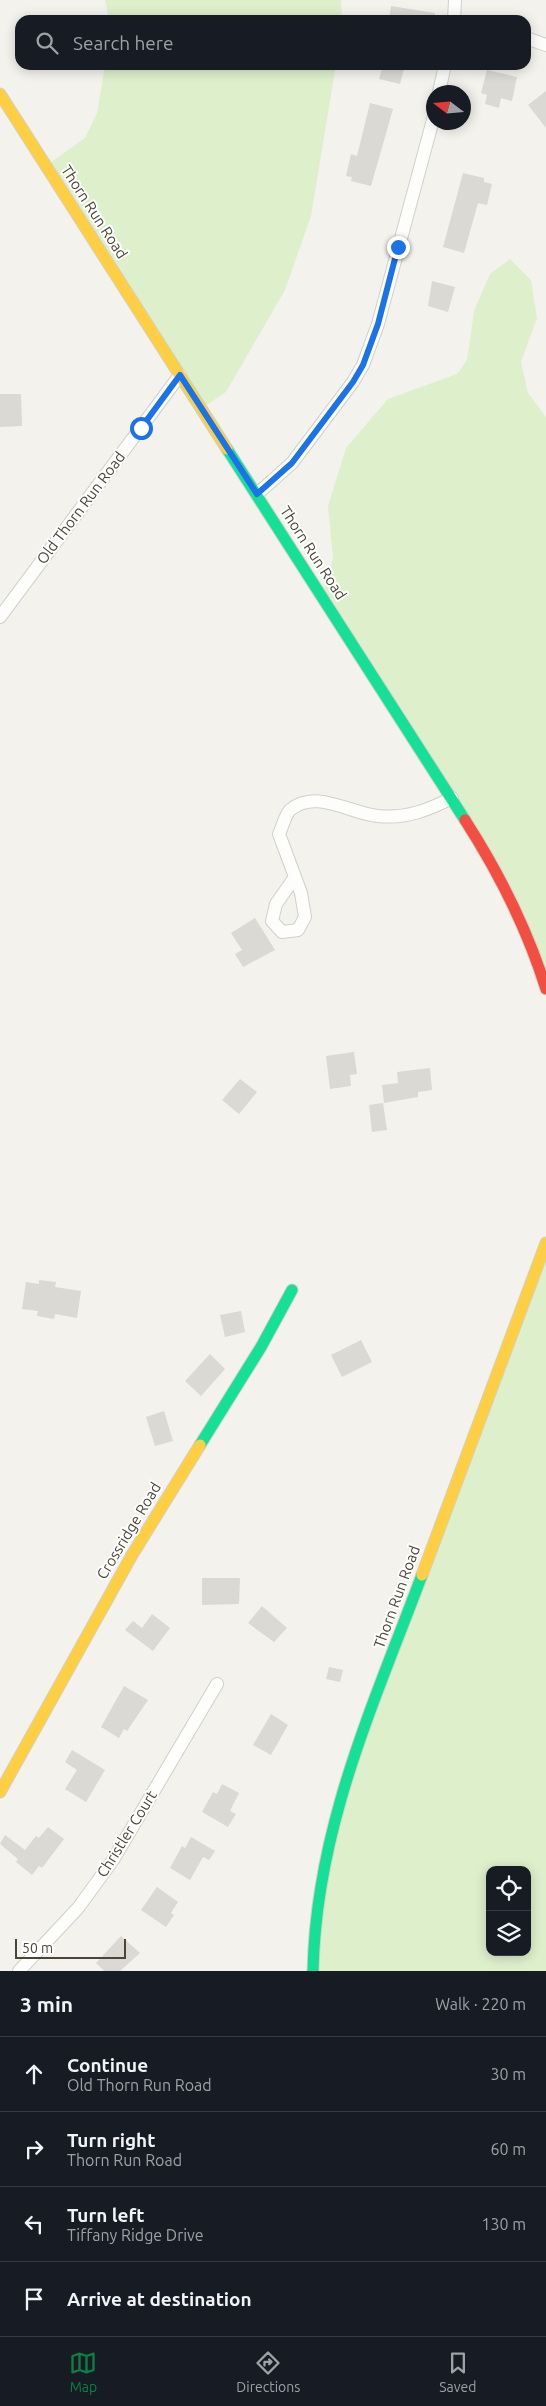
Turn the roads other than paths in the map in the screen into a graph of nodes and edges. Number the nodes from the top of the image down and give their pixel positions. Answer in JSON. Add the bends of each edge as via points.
{"nodes":[{"id":1,"x":455,"y":0,"type":"edge"},
{"id":2,"x":454,"y":15,"type":"edge"},
{"id":3,"x":531,"y":40,"type":"edge"},
{"id":4,"x":546,"y":45,"type":"edge"},
{"id":5,"x":445,"y":70,"type":"edge"},
{"id":6,"x":441,"y":85,"type":"edge"},
{"id":7,"x":0,"y":94,"type":"edge"},
{"id":8,"x":430,"y":130,"type":"edge"},
{"id":9,"x":180,"y":375,"type":"junction"},
{"id":10,"x":257,"y":494,"type":"junction"},
{"id":11,"x":0,"y":617,"type":"edge"},
{"id":12,"x":452,"y":798,"type":"junction"},
{"id":13,"x":294,"y":876,"type":"dead end"},
{"id":14,"x":546,"y":989,"type":"edge"},
{"id":15,"x":546,"y":1243,"type":"edge"},
{"id":16,"x":292,"y":1290,"type":"dead end"},
{"id":17,"x":217,"y":1684,"type":"dead end"},
{"id":18,"x":0,"y":1792,"type":"edge"},
{"id":19,"x":19,"y":1971,"type":"edge"},
{"id":20,"x":313,"y":1971,"type":"edge"}],
"edges":[{"from":1,"to":2,"type":"street"},
{"from":3,"to":4,"type":"street"},
{"from":5,"to":6,"type":"street"},
{"from":7,"to":9,"type":"street","name":"Thorn Run Road"},
{"from":8,"to":10,"type":"street","via":[[383,307],[363,365],[344,396],[292,463]]},
{"from":9,"to":10,"type":"street","name":"Thorn Run Road"},
{"from":9,"to":11,"type":"street","name":"Old Thorn Run Road"},
{"from":10,"to":12,"type":"street","name":"Thorn Run Road"},
{"from":12,"to":13,"type":"street","via":[[421,813],[378,816],[336,804],[305,802],[289,811],[279,834]]},
{"from":12,"to":14,"type":"street","name":"Thorn Run Road","via":[[519,912]]},
{"from":15,"to":20,"type":"street","name":"Thorn Run Road","via":[[342,1790],[317,1890]]},
{"from":16,"to":18,"type":"street","name":"Crossridge Road","via":[[261,1347],[132,1555]]},
{"from":17,"to":19,"type":"street","name":"Christler Court","via":[[113,1860],[78,1908]]}]}
